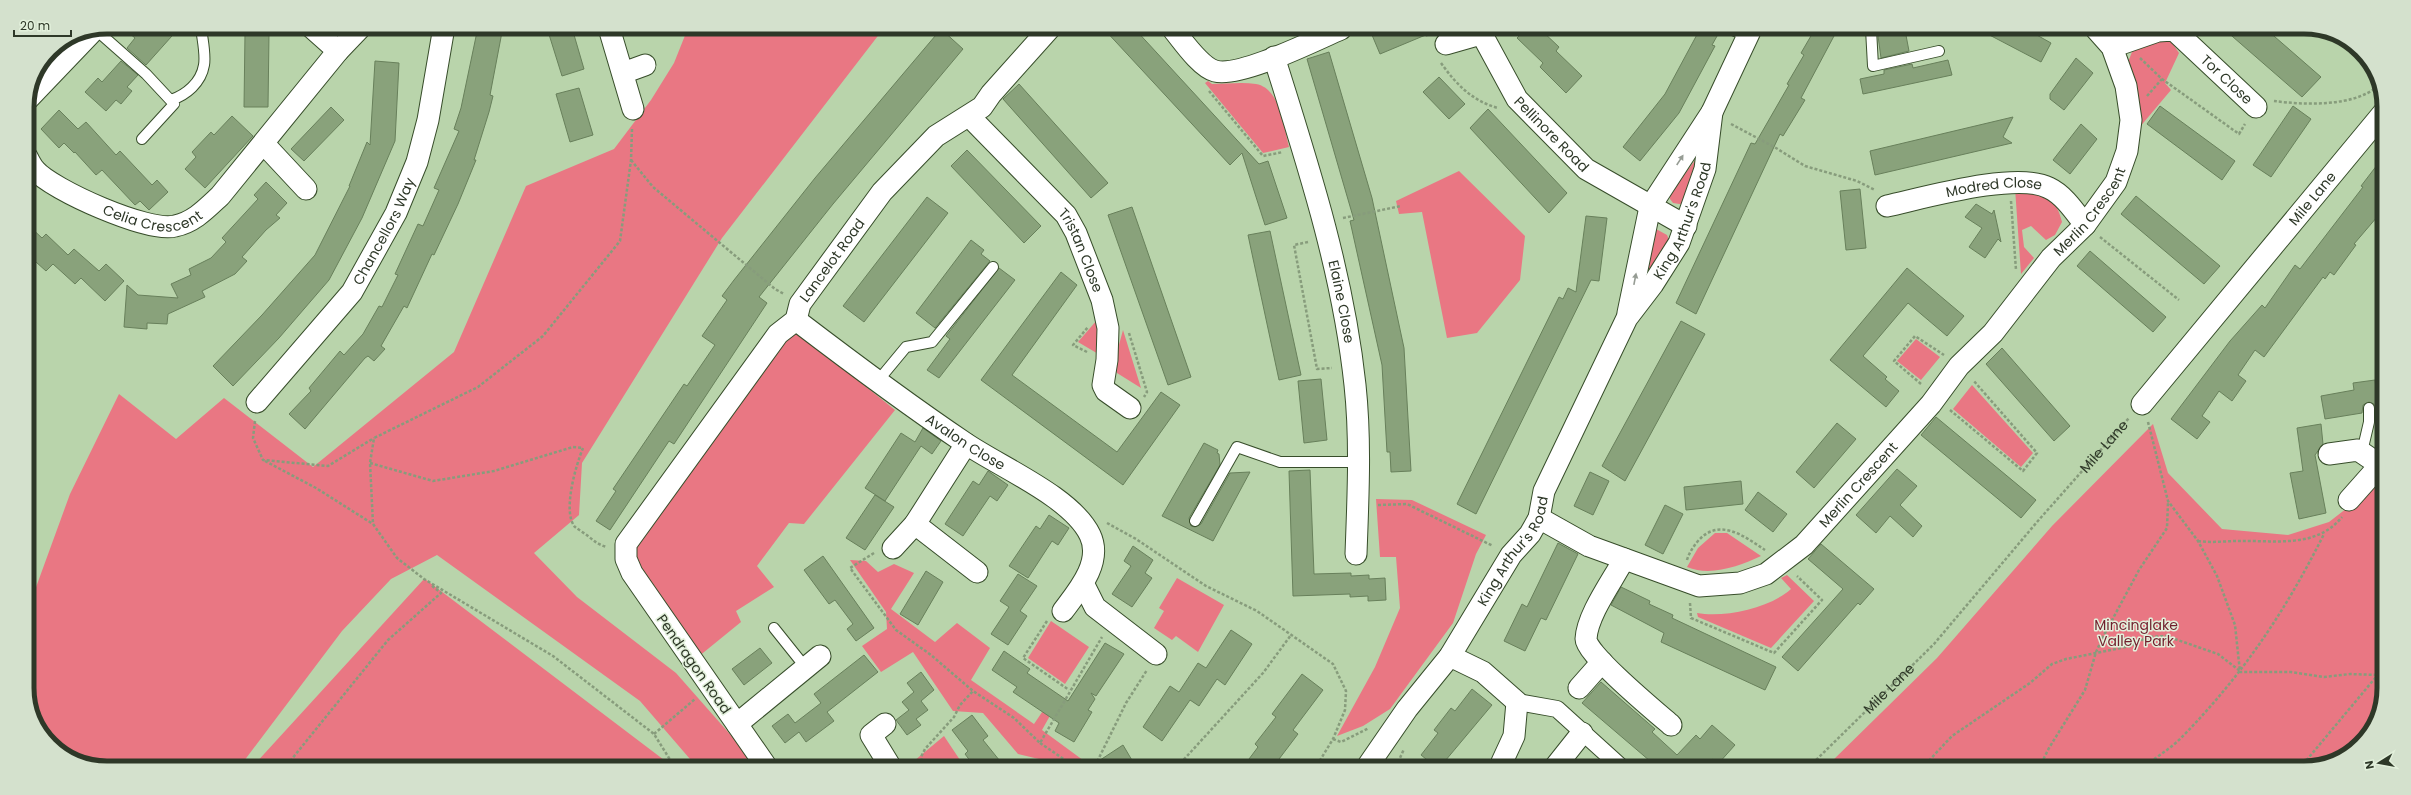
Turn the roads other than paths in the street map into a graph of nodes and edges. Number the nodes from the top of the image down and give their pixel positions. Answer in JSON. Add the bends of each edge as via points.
{"nodes":[{"id":1,"x":202,"y":34,"type":"edge"},
{"id":2,"x":319,"y":34,"type":"edge"},
{"id":3,"x":354,"y":34,"type":"edge"},
{"id":4,"x":443,"y":34,"type":"edge"},
{"id":5,"x":611,"y":34,"type":"edge"},
{"id":6,"x":1045,"y":34,"type":"edge"},
{"id":7,"x":1177,"y":34,"type":"edge"},
{"id":8,"x":1327,"y":34,"type":"edge"},
{"id":9,"x":1473,"y":34,"type":"edge"},
{"id":10,"x":1482,"y":34,"type":"edge"},
{"id":11,"x":1742,"y":34,"type":"edge"},
{"id":12,"x":1871,"y":34,"type":"edge"},
{"id":13,"x":2100,"y":34,"type":"edge"},
{"id":14,"x":2147,"y":34,"type":"edge"},
{"id":15,"x":2178,"y":34,"type":"edge"},
{"id":16,"x":101,"y":35,"type":"edge"},
{"id":17,"x":87,"y":36,"type":"edge"},
{"id":18,"x":2112,"y":47,"type":"junction"},
{"id":19,"x":1438,"y":48,"type":"road end"},
{"id":20,"x":338,"y":51,"type":"junction"},
{"id":21,"x":1939,"y":51,"type":"dead end"},
{"id":22,"x":1274,"y":57,"type":"junction"},
{"id":23,"x":645,"y":65,"type":"dead end"},
{"id":24,"x":623,"y":73,"type":"junction"},
{"id":25,"x":36,"y":91,"type":"edge"},
{"id":26,"x":170,"y":100,"type":"junction"},
{"id":27,"x":2256,"y":107,"type":"dead end"},
{"id":28,"x":633,"y":109,"type":"road end"},
{"id":29,"x":1712,"y":112,"type":"junction"},
{"id":30,"x":969,"y":116,"type":"junction"},
{"id":31,"x":2377,"y":120,"type":"edge"},
{"id":32,"x":142,"y":139,"type":"dead end"},
{"id":33,"x":264,"y":144,"type":"junction"},
{"id":34,"x":34,"y":168,"type":"edge"},
{"id":35,"x":306,"y":190,"type":"dead end"},
{"id":36,"x":1891,"y":206,"type":"road end"},
{"id":37,"x":1650,"y":207,"type":"junction"},
{"id":38,"x":2085,"y":224,"type":"junction"},
{"id":39,"x":1686,"y":226,"type":"junction"},
{"id":40,"x":994,"y":267,"type":"dead end"},
{"id":41,"x":798,"y":312,"type":"junction"},
{"id":42,"x":1627,"y":318,"type":"junction"},
{"id":43,"x":877,"y":382,"type":"junction"},
{"id":44,"x":257,"y":402,"type":"road end"},
{"id":45,"x":2142,"y":404,"type":"road end"},
{"id":46,"x":1130,"y":408,"type":"road end"},
{"id":47,"x":2369,"y":408,"type":"dead end"},
{"id":48,"x":966,"y":444,"type":"junction"},
{"id":49,"x":2362,"y":452,"type":"junction"},
{"id":50,"x":2329,"y":454,"type":"dead end"},
{"id":51,"x":2377,"y":461,"type":"edge"},
{"id":52,"x":1358,"y":462,"type":"junction"},
{"id":53,"x":2377,"y":468,"type":"edge"},
{"id":54,"x":2349,"y":500,"type":"road end"},
{"id":55,"x":1540,"y":518,"type":"junction"},
{"id":56,"x":1195,"y":521,"type":"dead end"},
{"id":57,"x":915,"y":524,"type":"junction"},
{"id":58,"x":893,"y":548,"type":"road end"},
{"id":59,"x":1356,"y":554,"type":"dead end"},
{"id":60,"x":626,"y":555,"type":"joint"},
{"id":61,"x":1624,"y":559,"type":"junction"},
{"id":62,"x":977,"y":572,"type":"dead end"},
{"id":63,"x":1084,"y":585,"type":"junction"},
{"id":64,"x":1063,"y":611,"type":"road end"},
{"id":65,"x":774,"y":628,"type":"dead end"},
{"id":66,"x":1156,"y":654,"type":"road end"},
{"id":67,"x":1450,"y":656,"type":"junction"},
{"id":68,"x":813,"y":662,"type":"joint"},
{"id":69,"x":1602,"y":662,"type":"junction"},
{"id":70,"x":1579,"y":688,"type":"dead end"},
{"id":71,"x":1517,"y":702,"type":"junction"},
{"id":72,"x":737,"y":724,"type":"junction"},
{"id":73,"x":885,"y":724,"type":"dead end"},
{"id":74,"x":1671,"y":726,"type":"dead end"},
{"id":75,"x":1582,"y":733,"type":"junction"},
{"id":76,"x":763,"y":761,"type":"edge"},
{"id":77,"x":887,"y":761,"type":"edge"},
{"id":78,"x":1371,"y":761,"type":"edge"},
{"id":79,"x":1502,"y":761,"type":"edge"},
{"id":80,"x":1560,"y":761,"type":"edge"},
{"id":81,"x":1615,"y":761,"type":"edge"}],
"edges":[{"from":1,"to":26,"type":"lane","via":[[204,65],[194,84],[184,95]]},
{"from":2,"to":20,"type":"street"},
{"from":3,"to":20,"type":"street","name":"Celia Crescent"},
{"from":4,"to":44,"type":"street","name":"Chancellors Way","via":[[426,127],[416,162],[396,213],[352,292]]},
{"from":5,"to":24,"type":"street"},
{"from":6,"to":30,"type":"street","name":"Lancelot Road","via":[[982,107]]},
{"from":7,"to":22,"type":"street","via":[[1201,61],[1214,71],[1230,72]]},
{"from":8,"to":22,"type":"street"},
{"from":9,"to":19,"type":"street","name":"Pellinore Road"},
{"from":10,"to":37,"type":"street","name":"Pellinore Road","via":[[1509,86],[1525,108],[1586,169]]},
{"from":11,"to":29,"type":"street","name":"King Arthur's Road"},
{"from":12,"to":21,"type":"lane","via":[[1873,66]]},
{"from":13,"to":18,"type":"street","name":"Merlin Crescent"},
{"from":14,"to":18,"type":"street","name":"Tor Close"},
{"from":15,"to":27,"type":"street","name":"Tor Close"},
{"from":16,"to":26,"type":"lane","via":[[146,74]]},
{"from":17,"to":25,"type":"street"},
{"from":18,"to":38,"type":"street","name":"Merlin Crescent","via":[[2126,86],[2131,120],[2127,151],[2116,182]]},
{"from":20,"to":33,"type":"street","name":"Celia Crescent"},
{"from":22,"to":52,"type":"street","name":"Elaine Close","via":[[1326,230],[1350,341],[1359,442]]},
{"from":23,"to":24,"type":"street"},
{"from":24,"to":28,"type":"street"},
{"from":26,"to":32,"type":"lane","via":[[174,104]]},
{"from":37,"to":29,"type":"street","name":"King Arthur's Road","one_way":true},
{"from":29,"to":39,"type":"street","name":"King Arthur's Road","via":[[1705,169]]},
{"from":30,"to":41,"type":"street","name":"Lancelot Road","via":[[936,136],[882,192]]},
{"from":30,"to":46,"type":"street","name":"Tristan Close","via":[[1066,215],[1076,233],[1102,300],[1108,328],[1103,385],[1106,391]]},
{"from":31,"to":45,"type":"street","name":"Mile Lane"},
{"from":33,"to":34,"type":"street","name":"Celia Crescent","via":[[203,213],[190,221],[163,228],[137,223],[58,188]]},
{"from":33,"to":35,"type":"street"},
{"from":36,"to":38,"type":"street","name":"Modred Close","via":[[1951,192],[2029,182],[2050,188]]},
{"from":37,"to":39,"type":"street","name":"Pellinore Road"},
{"from":42,"to":37,"type":"street","name":"King Arthur's Road","one_way":true},
{"from":38,"to":61,"type":"street","name":"Merlin Crescent","via":[[2052,258],[1993,334],[1960,366],[1934,400],[1804,545],[1766,574],[1740,583],[1699,586]]},
{"from":39,"to":42,"type":"street","name":"King Arthur's Road","via":[[1679,243],[1657,279]]},
{"from":40,"to":43,"type":"lane","via":[[932,342],[906,347]]},
{"from":41,"to":43,"type":"street","name":"Avalon Close"},
{"from":41,"to":60,"type":"street","name":"Lancelot Road","via":[[778,334],[626,544]]},
{"from":42,"to":55,"type":"street","name":"King Arthur's Road","via":[[1544,491]]},
{"from":43,"to":48,"type":"street","name":"Avalon Close"},
{"from":47,"to":49,"type":"lane","via":[[2369,422]]},
{"from":48,"to":57,"type":"street"},
{"from":48,"to":63,"type":"street","name":"Avalon Close","via":[[1075,513],[1090,536],[1093,559]]},
{"from":49,"to":50,"type":"street"},
{"from":49,"to":51,"type":"street"},
{"from":52,"to":56,"type":"lane","via":[[1280,462],[1237,447]]},
{"from":52,"to":59,"type":"street","name":"Elaine Close"},
{"from":53,"to":54,"type":"street"},
{"from":55,"to":61,"type":"street","name":"Merlin Crescent","via":[[1589,546]]},
{"from":55,"to":67,"type":"street","name":"King Arthur's Road","via":[[1511,555]]},
{"from":57,"to":58,"type":"street"},
{"from":57,"to":62,"type":"street"},
{"from":60,"to":72,"type":"street","name":"Pendragon Road","via":[[632,573]]},
{"from":61,"to":69,"type":"street","via":[[1592,616],[1586,638],[1588,646]]},
{"from":63,"to":64,"type":"street","name":"Avalon Close"},
{"from":63,"to":66,"type":"street","via":[[1095,607]]},
{"from":65,"to":68,"type":"lane"},
{"from":67,"to":71,"type":"street","via":[[1483,672]]},
{"from":67,"to":78,"type":"street","name":"King Arthur's Road","via":[[1407,709]]},
{"from":68,"to":72,"type":"street"},
{"from":69,"to":70,"type":"street"},
{"from":69,"to":74,"type":"street"},
{"from":71,"to":75,"type":"street","via":[[1556,709]]},
{"from":71,"to":79,"type":"street","via":[[1514,736]]},
{"from":72,"to":76,"type":"street","name":"Pendragon Road"},
{"from":73,"to":77,"type":"street","via":[[871,735]]},
{"from":75,"to":80,"type":"street"},
{"from":75,"to":81,"type":"street"}]}
